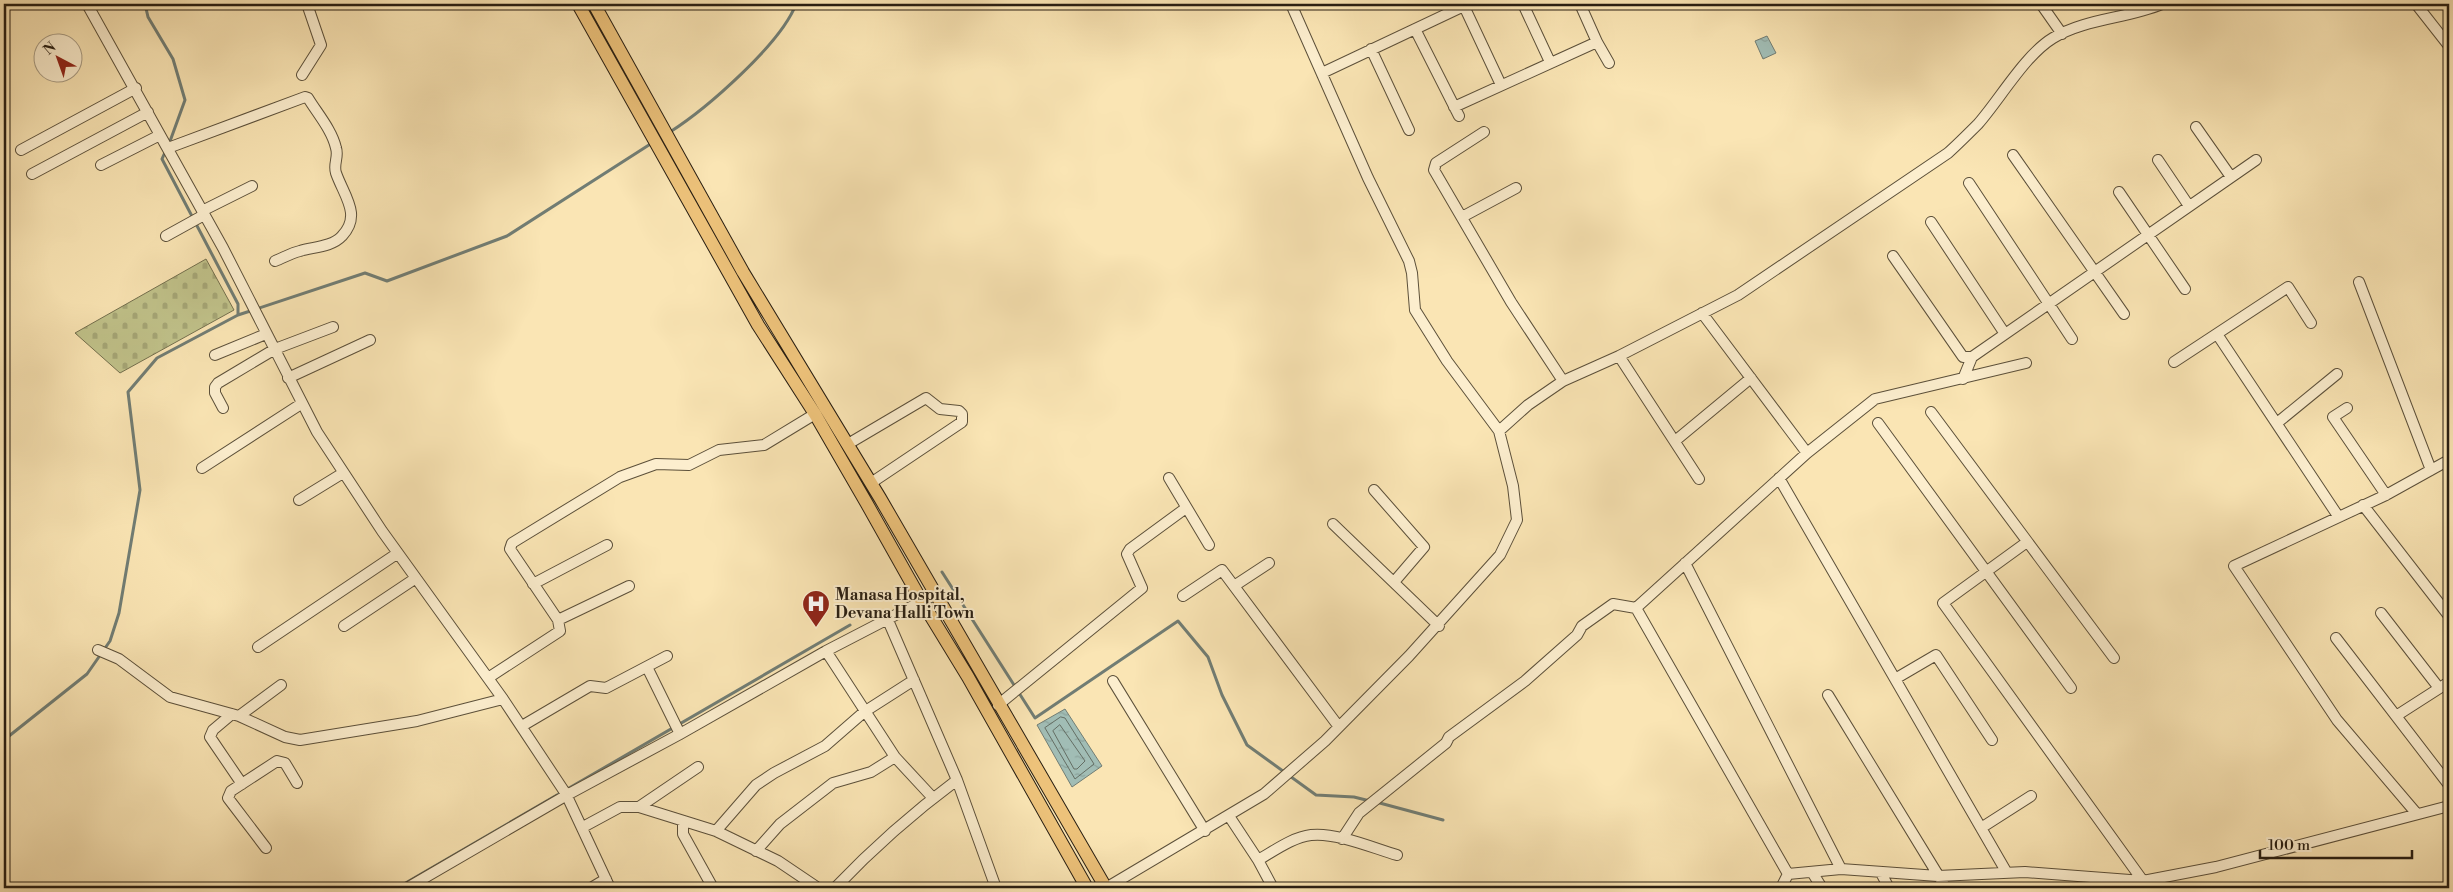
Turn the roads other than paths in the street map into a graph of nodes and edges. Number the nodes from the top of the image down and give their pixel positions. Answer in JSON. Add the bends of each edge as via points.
{"nodes":[{"id":1,"x":87,"y":4,"type":"edge"},
{"id":2,"x":307,"y":4,"type":"edge"},
{"id":3,"x":578,"y":4,"type":"edge"},
{"id":4,"x":594,"y":4,"type":"edge"},
{"id":5,"x":1291,"y":4,"type":"edge"},
{"id":6,"x":1465,"y":4,"type":"edge"},
{"id":7,"x":1523,"y":4,"type":"edge"},
{"id":8,"x":1580,"y":4,"type":"edge"},
{"id":9,"x":2041,"y":4,"type":"edge"},
{"id":10,"x":2162,"y":4,"type":"edge"},
{"id":11,"x":2416,"y":4,"type":"edge"},
{"id":12,"x":1415,"y":28,"type":"junction"},
{"id":13,"x":2062,"y":34,"type":"junction"},
{"id":14,"x":1598,"y":42,"type":"junction"},
{"id":15,"x":2449,"y":46,"type":"edge"},
{"id":16,"x":1371,"y":49,"type":"junction"},
{"id":17,"x":1550,"y":62,"type":"junction"},
{"id":18,"x":1609,"y":63,"type":"dead end"},
{"id":19,"x":1322,"y":73,"type":"junction"},
{"id":20,"x":302,"y":75,"type":"dead end"},
{"id":21,"x":1501,"y":85,"type":"junction"},
{"id":22,"x":136,"y":88,"type":"junction"},
{"id":23,"x":148,"y":112,"type":"junction"},
{"id":24,"x":2196,"y":127,"type":"dead end"},
{"id":25,"x":1409,"y":130,"type":"dead end"},
{"id":26,"x":1484,"y":132,"type":"dead end"},
{"id":27,"x":164,"y":142,"type":"junction"},
{"id":28,"x":20,"y":150,"type":"dead end"},
{"id":29,"x":2014,"y":155,"type":"dead end"},
{"id":30,"x":2158,"y":160,"type":"dead end"},
{"id":31,"x":2256,"y":160,"type":"dead end"},
{"id":32,"x":101,"y":165,"type":"dead end"},
{"id":33,"x":32,"y":174,"type":"dead end"},
{"id":34,"x":2231,"y":177,"type":"junction"},
{"id":35,"x":1969,"y":183,"type":"dead end"},
{"id":36,"x":252,"y":186,"type":"dead end"},
{"id":37,"x":1516,"y":188,"type":"dead end"},
{"id":38,"x":2119,"y":192,"type":"dead end"},
{"id":39,"x":2189,"y":206,"type":"junction"},
{"id":40,"x":203,"y":213,"type":"junction"},
{"id":41,"x":1462,"y":217,"type":"junction"},
{"id":42,"x":1931,"y":222,"type":"dead end"},
{"id":43,"x":2148,"y":235,"type":"junction"},
{"id":44,"x":166,"y":236,"type":"dead end"},
{"id":45,"x":1893,"y":256,"type":"dead end"},
{"id":46,"x":275,"y":261,"type":"dead end"},
{"id":47,"x":2095,"y":272,"type":"junction"},
{"id":48,"x":2359,"y":282,"type":"dead end"},
{"id":49,"x":2185,"y":289,"type":"dead end"},
{"id":50,"x":2049,"y":304,"type":"junction"},
{"id":51,"x":1702,"y":313,"type":"junction"},
{"id":52,"x":2124,"y":314,"type":"dead end"},
{"id":53,"x":2311,"y":323,"type":"dead end"},
{"id":54,"x":333,"y":327,"type":"dead end"},
{"id":55,"x":266,"y":334,"type":"junction"},
{"id":56,"x":2005,"y":334,"type":"junction"},
{"id":57,"x":2217,"y":334,"type":"junction"},
{"id":58,"x":2072,"y":339,"type":"dead end"},
{"id":59,"x":370,"y":340,"type":"dead end"},
{"id":60,"x":274,"y":349,"type":"junction"},
{"id":61,"x":215,"y":355,"type":"dead end"},
{"id":62,"x":1619,"y":356,"type":"junction"},
{"id":63,"x":1972,"y":357,"type":"junction"},
{"id":64,"x":2026,"y":362,"type":"dead end"},
{"id":65,"x":2174,"y":362,"type":"dead end"},
{"id":66,"x":2337,"y":374,"type":"dead end"},
{"id":67,"x":288,"y":378,"type":"junction"},
{"id":68,"x":1751,"y":378,"type":"junction"},
{"id":69,"x":1963,"y":379,"type":"junction"},
{"id":70,"x":1563,"y":381,"type":"junction"},
{"id":71,"x":301,"y":404,"type":"junction"},
{"id":72,"x":223,"y":408,"type":"dead end"},
{"id":73,"x":2347,"y":408,"type":"dead end"},
{"id":74,"x":1931,"y":412,"type":"dead end"},
{"id":75,"x":815,"y":414,"type":"junction"},
{"id":76,"x":1878,"y":423,"type":"dead end"},
{"id":77,"x":2277,"y":423,"type":"junction"},
{"id":78,"x":1499,"y":431,"type":"junction"},
{"id":79,"x":1675,"y":441,"type":"junction"},
{"id":80,"x":848,"y":444,"type":"junction"},
{"id":81,"x":1807,"y":453,"type":"junction"},
{"id":82,"x":2449,"y":460,"type":"edge"},
{"id":83,"x":202,"y":468,"type":"dead end"},
{"id":84,"x":2431,"y":470,"type":"junction"},
{"id":85,"x":343,"y":473,"type":"junction"},
{"id":86,"x":1169,"y":478,"type":"dead end"},
{"id":87,"x":1779,"y":478,"type":"junction"},
{"id":88,"x":1699,"y":479,"type":"dead end"},
{"id":89,"x":872,"y":484,"type":"junction"},
{"id":90,"x":1374,"y":490,"type":"dead end"},
{"id":91,"x":2386,"y":495,"type":"junction"},
{"id":92,"x":299,"y":500,"type":"dead end"},
{"id":93,"x":2363,"y":505,"type":"junction"},
{"id":94,"x":1186,"y":508,"type":"junction"},
{"id":95,"x":2338,"y":516,"type":"junction"},
{"id":96,"x":1333,"y":524,"type":"dead end"},
{"id":97,"x":2027,"y":542,"type":"junction"},
{"id":98,"x":607,"y":545,"type":"dead end"},
{"id":99,"x":1208,"y":545,"type":"dead end"},
{"id":100,"x":398,"y":553,"type":"junction"},
{"id":101,"x":1269,"y":563,"type":"dead end"},
{"id":102,"x":1685,"y":563,"type":"junction"},
{"id":103,"x":1986,"y":572,"type":"junction"},
{"id":104,"x":416,"y":578,"type":"junction"},
{"id":105,"x":1394,"y":582,"type":"junction"},
{"id":106,"x":533,"y":584,"type":"junction"},
{"id":107,"x":629,"y":586,"type":"dead end"},
{"id":108,"x":1234,"y":586,"type":"junction"},
{"id":109,"x":936,"y":594,"type":"junction"},
{"id":110,"x":1183,"y":596,"type":"dead end"},
{"id":111,"x":921,"y":600,"type":"junction"},
{"id":112,"x":1636,"y":608,"type":"junction"},
{"id":113,"x":2380,"y":613,"type":"dead end"},
{"id":114,"x":2449,"y":616,"type":"edge"},
{"id":115,"x":887,"y":618,"type":"junction"},
{"id":116,"x":558,"y":620,"type":"junction"},
{"id":117,"x":344,"y":626,"type":"dead end"},
{"id":118,"x":1439,"y":626,"type":"junction"},
{"id":119,"x":2336,"y":638,"type":"dead end"},
{"id":120,"x":258,"y":647,"type":"dead end"},
{"id":121,"x":98,"y":650,"type":"dead end"},
{"id":122,"x":826,"y":651,"type":"junction"},
{"id":123,"x":667,"y":656,"type":"dead end"},
{"id":124,"x":2114,"y":658,"type":"dead end"},
{"id":125,"x":647,"y":667,"type":"junction"},
{"id":126,"x":488,"y":678,"type":"junction"},
{"id":127,"x":1895,"y":679,"type":"junction"},
{"id":128,"x":914,"y":680,"type":"junction"},
{"id":129,"x":1113,"y":681,"type":"dead end"},
{"id":130,"x":2449,"y":682,"type":"edge"},
{"id":131,"x":281,"y":685,"type":"dead end"},
{"id":132,"x":2071,"y":688,"type":"dead end"},
{"id":133,"x":2439,"y":688,"type":"junction"},
{"id":134,"x":1828,"y":695,"type":"dead end"},
{"id":135,"x":503,"y":699,"type":"junction"},
{"id":136,"x":998,"y":705,"type":"junction"},
{"id":137,"x":864,"y":712,"type":"junction"},
{"id":138,"x":235,"y":715,"type":"junction"},
{"id":139,"x":2396,"y":716,"type":"junction"},
{"id":140,"x":522,"y":726,"type":"junction"},
{"id":141,"x":1339,"y":727,"type":"junction"},
{"id":142,"x":680,"y":734,"type":"junction"},
{"id":143,"x":1992,"y":740,"type":"dead end"},
{"id":144,"x":895,"y":757,"type":"junction"},
{"id":145,"x":698,"y":767,"type":"dead end"},
{"id":146,"x":957,"y":780,"type":"junction"},
{"id":147,"x":297,"y":783,"type":"dead end"},
{"id":148,"x":242,"y":784,"type":"junction"},
{"id":149,"x":2449,"y":785,"type":"edge"},
{"id":150,"x":565,"y":792,"type":"junction"},
{"id":151,"x":2031,"y":796,"type":"dead end"},
{"id":152,"x":933,"y":798,"type":"junction"},
{"id":153,"x":2449,"y":806,"type":"edge"},
{"id":154,"x":639,"y":807,"type":"junction"},
{"id":155,"x":2417,"y":814,"type":"junction"},
{"id":156,"x":1229,"y":816,"type":"junction"},
{"id":157,"x":682,"y":821,"type":"junction"},
{"id":158,"x":583,"y":827,"type":"junction"},
{"id":159,"x":1981,"y":828,"type":"junction"},
{"id":160,"x":716,"y":831,"type":"junction"},
{"id":161,"x":1205,"y":831,"type":"junction"},
{"id":162,"x":1342,"y":839,"type":"junction"},
{"id":163,"x":266,"y":848,"type":"dead end"},
{"id":164,"x":756,"y":851,"type":"junction"},
{"id":165,"x":1397,"y":855,"type":"dead end"},
{"id":166,"x":1258,"y":860,"type":"junction"},
{"id":167,"x":1841,"y":869,"type":"junction"},
{"id":168,"x":1812,"y":872,"type":"junction"},
{"id":169,"x":1881,"y":873,"type":"junction"},
{"id":170,"x":2007,"y":873,"type":"junction"},
{"id":171,"x":1788,"y":874,"type":"junction"},
{"id":172,"x":1938,"y":876,"type":"junction"},
{"id":173,"x":2143,"y":880,"type":"junction"},
{"id":174,"x":608,"y":883,"type":"edge"},
{"id":175,"x":407,"y":888,"type":"edge"},
{"id":176,"x":591,"y":888,"type":"edge"},
{"id":177,"x":713,"y":888,"type":"edge"},
{"id":178,"x":818,"y":888,"type":"edge"},
{"id":179,"x":835,"y":888,"type":"edge"},
{"id":180,"x":996,"y":888,"type":"edge"},
{"id":181,"x":1087,"y":888,"type":"edge"},
{"id":182,"x":1106,"y":888,"type":"edge"},
{"id":183,"x":1273,"y":888,"type":"edge"},
{"id":184,"x":1781,"y":888,"type":"edge"},
{"id":185,"x":1822,"y":888,"type":"edge"},
{"id":186,"x":1889,"y":888,"type":"edge"},
{"id":187,"x":1946,"y":888,"type":"edge"}],
"edges":[{"from":1,"to":22,"type":"street"},
{"from":2,"to":20,"type":"street","via":[[322,45]]},
{"from":3,"to":75,"type":"main road","via":[[758,325]]},
{"from":4,"to":80,"type":"main road","via":[[770,318]]},
{"from":5,"to":19,"type":"street"},
{"from":6,"to":12,"type":"street"},
{"from":6,"to":21,"type":"street"},
{"from":7,"to":17,"type":"street"},
{"from":8,"to":14,"type":"street"},
{"from":9,"to":13,"type":"street"},
{"from":10,"to":13,"type":"street"},
{"from":11,"to":15,"type":"street"},
{"from":12,"to":16,"type":"street"},
{"from":12,"to":21,"type":"street","via":[[1456,111]]},
{"from":13,"to":51,"type":"street","via":[[2034,54],[1977,124],[1948,153],[1738,295]]},
{"from":14,"to":17,"type":"street"},
{"from":14,"to":18,"type":"street"},
{"from":16,"to":19,"type":"street"},
{"from":16,"to":25,"type":"street"},
{"from":17,"to":21,"type":"street"},
{"from":19,"to":78,"type":"street","via":[[1408,261],[1415,310],[1447,361]]},
{"from":22,"to":23,"type":"street"},
{"from":22,"to":28,"type":"street"},
{"from":23,"to":27,"type":"street"},
{"from":23,"to":33,"type":"street"},
{"from":24,"to":34,"type":"street"},
{"from":26,"to":41,"type":"street","via":[[1433,166]]},
{"from":27,"to":32,"type":"street"},
{"from":27,"to":40,"type":"street"},
{"from":27,"to":46,"type":"street","via":[[308,98],[336,145],[338,156],[334,167],[353,215],[342,237],[332,244],[298,251]]},
{"from":29,"to":47,"type":"street"},
{"from":30,"to":39,"type":"street"},
{"from":31,"to":34,"type":"street"},
{"from":34,"to":39,"type":"street"},
{"from":35,"to":50,"type":"street"},
{"from":36,"to":40,"type":"street"},
{"from":37,"to":41,"type":"street"},
{"from":38,"to":43,"type":"street"},
{"from":39,"to":43,"type":"street"},
{"from":40,"to":44,"type":"street"},
{"from":40,"to":55,"type":"street"},
{"from":41,"to":70,"type":"street","via":[[1511,302]]},
{"from":42,"to":56,"type":"street"},
{"from":43,"to":47,"type":"street"},
{"from":43,"to":49,"type":"street"},
{"from":45,"to":63,"type":"street","via":[[1963,357]]},
{"from":47,"to":50,"type":"street"},
{"from":47,"to":52,"type":"street"},
{"from":48,"to":84,"type":"street"},
{"from":50,"to":56,"type":"street"},
{"from":50,"to":58,"type":"street"},
{"from":51,"to":62,"type":"street"},
{"from":51,"to":68,"type":"street"},
{"from":53,"to":57,"type":"street","via":[[2288,287]]},
{"from":54,"to":60,"type":"street"},
{"from":55,"to":60,"type":"street"},
{"from":55,"to":61,"type":"street"},
{"from":56,"to":63,"type":"street"},
{"from":57,"to":65,"type":"street"},
{"from":57,"to":77,"type":"street"},
{"from":59,"to":67,"type":"street"},
{"from":60,"to":67,"type":"street"},
{"from":60,"to":72,"type":"street","via":[[218,382],[215,393]]},
{"from":62,"to":70,"type":"street"},
{"from":62,"to":79,"type":"street"},
{"from":63,"to":69,"type":"street"},
{"from":64,"to":69,"type":"street"},
{"from":66,"to":77,"type":"street"},
{"from":67,"to":71,"type":"street"},
{"from":68,"to":79,"type":"street"},
{"from":68,"to":81,"type":"street"},
{"from":69,"to":81,"type":"street","via":[[1875,400]]},
{"from":70,"to":78,"type":"street","via":[[1528,405]]},
{"from":71,"to":83,"type":"street"},
{"from":71,"to":85,"type":"street"},
{"from":73,"to":91,"type":"street","via":[[2333,417]]},
{"from":74,"to":97,"type":"street"},
{"from":75,"to":106,"type":"street","via":[[764,445],[719,450],[689,465],[656,464],[620,477],[522,536],[512,543],[510,550]]},
{"from":75,"to":111,"type":"main road"},
{"from":76,"to":103,"type":"street"},
{"from":77,"to":95,"type":"street"},
{"from":78,"to":118,"type":"street","via":[[1513,486],[1517,520],[1500,555]]},
{"from":79,"to":88,"type":"street"},
{"from":80,"to":89,"type":"main road"},
{"from":80,"to":89,"type":"street","via":[[926,398],[940,409],[962,414],[962,422]]},
{"from":81,"to":87,"type":"street"},
{"from":82,"to":84,"type":"street"},
{"from":84,"to":91,"type":"street"},
{"from":85,"to":92,"type":"street"},
{"from":85,"to":100,"type":"street"},
{"from":86,"to":94,"type":"street"},
{"from":87,"to":102,"type":"street"},
{"from":87,"to":127,"type":"street"},
{"from":89,"to":109,"type":"main road"},
{"from":90,"to":105,"type":"street","via":[[1424,547]]},
{"from":91,"to":93,"type":"street"},
{"from":93,"to":95,"type":"street"},
{"from":93,"to":114,"type":"street"},
{"from":94,"to":99,"type":"street"},
{"from":94,"to":136,"type":"street","via":[[1127,554],[1142,588]]},
{"from":95,"to":155,"type":"street","via":[[2234,566],[2336,720]]},
{"from":96,"to":105,"type":"street"},
{"from":97,"to":103,"type":"street"},
{"from":97,"to":124,"type":"street"},
{"from":98,"to":106,"type":"street"},
{"from":100,"to":104,"type":"street"},
{"from":100,"to":120,"type":"street"},
{"from":101,"to":108,"type":"street"},
{"from":102,"to":112,"type":"street"},
{"from":102,"to":167,"type":"street"},
{"from":103,"to":132,"type":"street"},
{"from":103,"to":173,"type":"street","via":[[1943,603]]},
{"from":104,"to":117,"type":"street"},
{"from":104,"to":126,"type":"street"},
{"from":105,"to":118,"type":"street"},
{"from":106,"to":116,"type":"street"},
{"from":107,"to":116,"type":"street"},
{"from":108,"to":110,"type":"street","via":[[1222,570]]},
{"from":108,"to":141,"type":"street"},
{"from":109,"to":111,"type":"street"},
{"from":109,"to":136,"type":"main road"},
{"from":111,"to":115,"type":"street"},
{"from":111,"to":181,"type":"main road"},
{"from":112,"to":162,"type":"street","via":[[1613,604],[1582,626],[1577,635],[1525,681],[1449,737],[1359,813]]},
{"from":112,"to":171,"type":"street"},
{"from":113,"to":133,"type":"street"},
{"from":115,"to":122,"type":"street"},
{"from":115,"to":128,"type":"street"},
{"from":116,"to":126,"type":"street","via":[[560,632]]},
{"from":118,"to":141,"type":"street"},
{"from":119,"to":139,"type":"street"},
{"from":121,"to":138,"type":"street","via":[[119,659],[170,697]]},
{"from":122,"to":137,"type":"street"},
{"from":122,"to":142,"type":"street"},
{"from":123,"to":125,"type":"street"},
{"from":125,"to":140,"type":"street","via":[[606,688],[590,686]]},
{"from":125,"to":142,"type":"street"},
{"from":126,"to":135,"type":"street"},
{"from":127,"to":143,"type":"street","via":[[1936,655]]},
{"from":127,"to":159,"type":"street"},
{"from":128,"to":137,"type":"street"},
{"from":128,"to":146,"type":"street"},
{"from":129,"to":161,"type":"street"},
{"from":130,"to":133,"type":"street"},
{"from":131,"to":138,"type":"street"},
{"from":133,"to":139,"type":"street"},
{"from":134,"to":172,"type":"street"},
{"from":135,"to":138,"type":"street","via":[[417,721],[300,740]]},
{"from":135,"to":140,"type":"street"},
{"from":136,"to":182,"type":"main road"},
{"from":137,"to":144,"type":"street"},
{"from":137,"to":160,"type":"street","via":[[825,746],[756,785]]},
{"from":138,"to":148,"type":"street","via":[[213,730],[210,737]]},
{"from":139,"to":149,"type":"street"},
{"from":140,"to":150,"type":"street"},
{"from":141,"to":156,"type":"street","via":[[1264,794]]},
{"from":142,"to":150,"type":"street"},
{"from":144,"to":152,"type":"street"},
{"from":144,"to":164,"type":"street","via":[[871,772],[833,783],[780,824]]},
{"from":145,"to":154,"type":"street"},
{"from":146,"to":152,"type":"street"},
{"from":146,"to":180,"type":"street"},
{"from":147,"to":148,"type":"street","via":[[281,761]]},
{"from":148,"to":163,"type":"street","via":[[231,791],[228,798]]},
{"from":150,"to":158,"type":"street"},
{"from":150,"to":175,"type":"street"},
{"from":151,"to":159,"type":"street"},
{"from":152,"to":179,"type":"street"},
{"from":153,"to":155,"type":"street"},
{"from":154,"to":157,"type":"street"},
{"from":154,"to":158,"type":"street","via":[[620,808]]},
{"from":155,"to":173,"type":"street","via":[[2216,867]]},
{"from":156,"to":161,"type":"street"},
{"from":156,"to":166,"type":"street"},
{"from":157,"to":160,"type":"street"},
{"from":157,"to":177,"type":"street","via":[[683,834]]},
{"from":158,"to":174,"type":"street"},
{"from":159,"to":170,"type":"street"},
{"from":160,"to":164,"type":"street"},
{"from":161,"to":182,"type":"street"},
{"from":162,"to":165,"type":"street"},
{"from":162,"to":166,"type":"street","via":[[1310,835]]},
{"from":164,"to":178,"type":"street","via":[[778,861]]},
{"from":166,"to":183,"type":"street"},
{"from":167,"to":168,"type":"street"},
{"from":167,"to":169,"type":"street"},
{"from":168,"to":171,"type":"street"},
{"from":168,"to":185,"type":"street"},
{"from":169,"to":172,"type":"street"},
{"from":169,"to":186,"type":"street"},
{"from":170,"to":172,"type":"street"},
{"from":170,"to":173,"type":"street"},
{"from":171,"to":184,"type":"street"},
{"from":172,"to":187,"type":"street"},
{"from":174,"to":176,"type":"street"}]}
